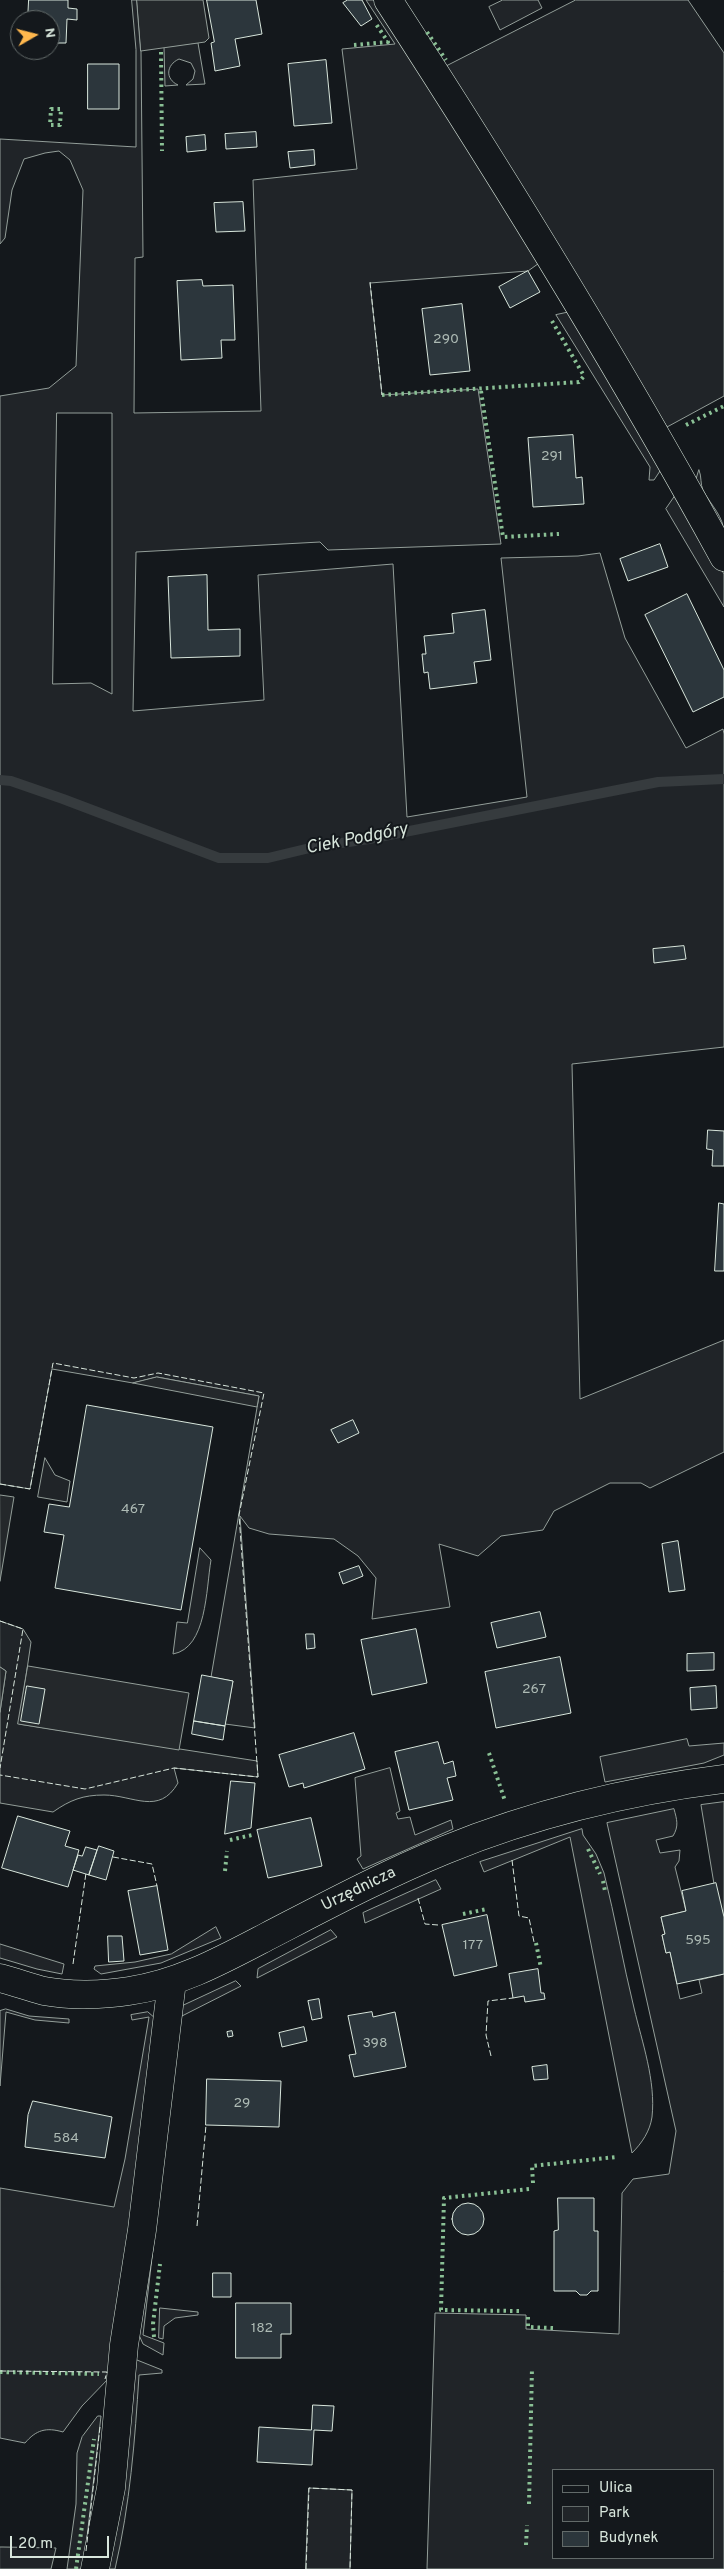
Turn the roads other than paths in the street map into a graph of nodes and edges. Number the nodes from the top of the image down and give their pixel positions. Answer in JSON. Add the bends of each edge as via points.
{"nodes":[{"id":1,"x":388,"y":0,"type":"edge"},
{"id":2,"x":724,"y":557,"type":"edge"},
{"id":3,"x":724,"y":1779,"type":"edge"},
{"id":4,"x":0,"y":1978,"type":"edge"},
{"id":5,"x":172,"y":1981,"type":"junction"},
{"id":6,"x":95,"y":2569,"type":"edge"}],
"edges":[{"from":1,"to":2,"type":"street","via":[[534,230]]},
{"from":3,"to":5,"type":"street","name":"Urzędnicza","via":[[665,1786],[596,1800],[483,1836],[381,1878],[203,1969]]},
{"from":4,"to":5,"type":"street","name":"Urzędnicza","via":[[46,1991],[87,1993],[129,1991]]},
{"from":5,"to":6,"type":"street","via":[[142,2230],[124,2345],[111,2488]]}]}
